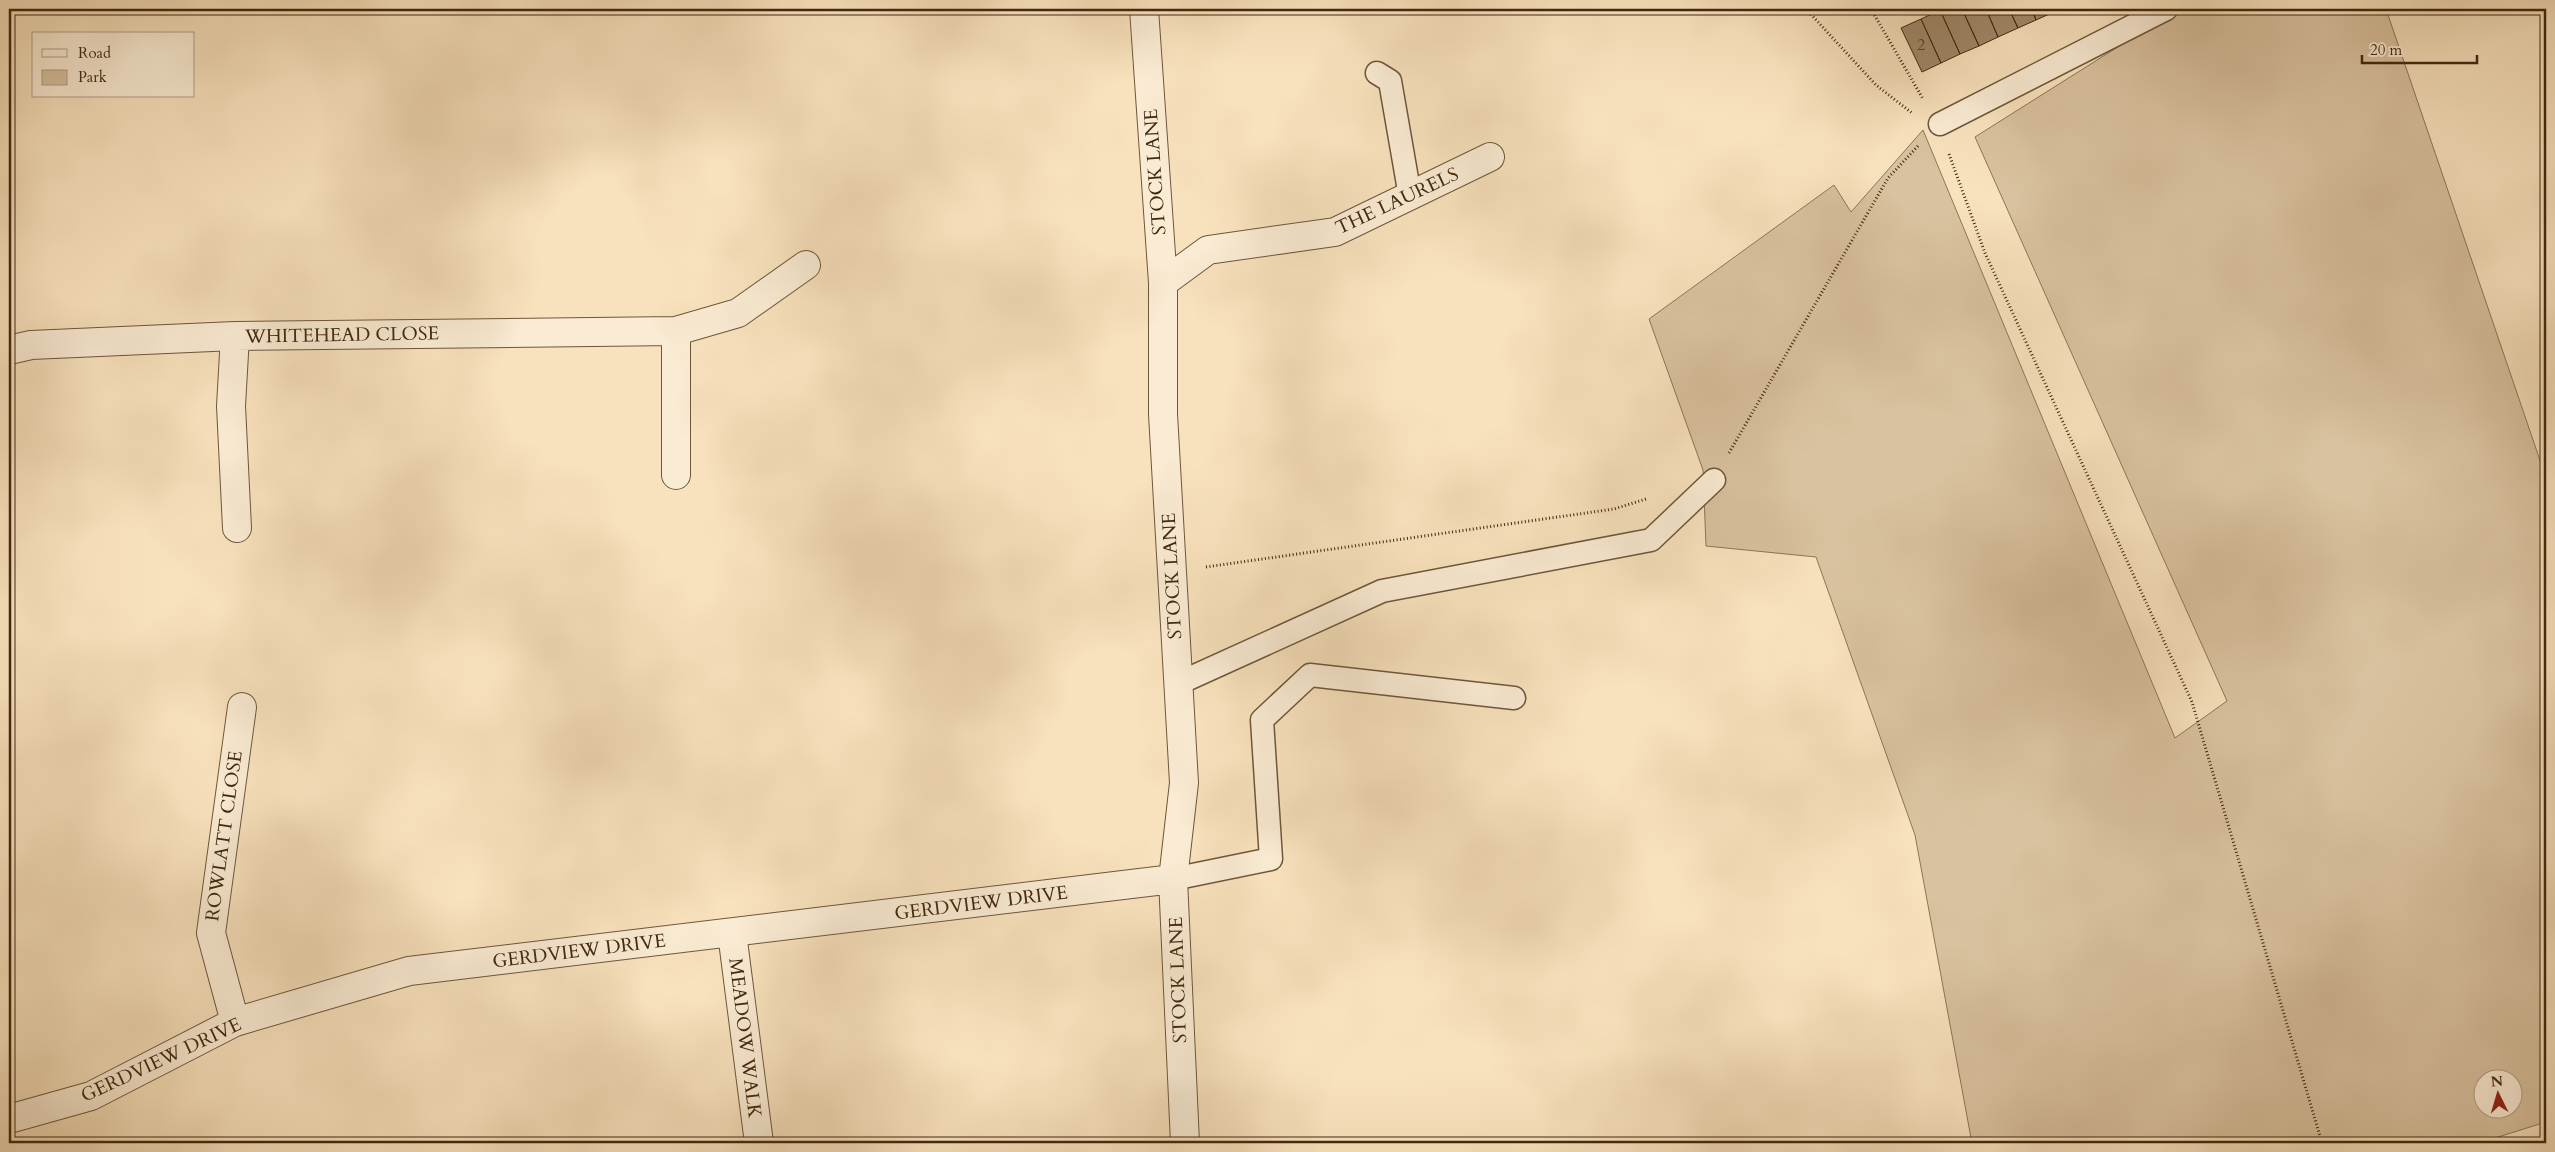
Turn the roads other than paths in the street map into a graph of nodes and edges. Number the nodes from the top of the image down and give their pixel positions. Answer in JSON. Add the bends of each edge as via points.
{"nodes":[{"id":1,"x":1144,"y":9,"type":"edge"},
{"id":2,"x":2166,"y":9,"type":"edge"},
{"id":3,"x":1377,"y":74,"type":"dead end"},
{"id":4,"x":1937,"y":127,"type":"road end"},
{"id":5,"x":1490,"y":157,"type":"dead end"},
{"id":6,"x":1410,"y":196,"type":"junction"},
{"id":7,"x":806,"y":265,"type":"dead end"},
{"id":8,"x":1163,"y":283,"type":"junction"},
{"id":9,"x":676,"y":331,"type":"junction"},
{"id":10,"x":235,"y":336,"type":"junction"},
{"id":11,"x":9,"y":350,"type":"edge"},
{"id":12,"x":676,"y":475,"type":"dead end"},
{"id":13,"x":1714,"y":480,"type":"road end"},
{"id":14,"x":237,"y":528,"type":"dead end"},
{"id":15,"x":1177,"y":684,"type":"junction"},
{"id":16,"x":1514,"y":698,"type":"dead end"},
{"id":17,"x":242,"y":707,"type":"dead end"},
{"id":18,"x":1173,"y":879,"type":"junction"},
{"id":19,"x":732,"y":933,"type":"junction"},
{"id":20,"x":235,"y":1022,"type":"junction"},
{"id":21,"x":9,"y":1119,"type":"edge"},
{"id":22,"x":758,"y":1143,"type":"edge"},
{"id":23,"x":1185,"y":1143,"type":"edge"}],
"edges":[{"from":1,"to":8,"type":"street","name":"STOCK LANE"},
{"from":2,"to":4,"type":"lane"},
{"from":3,"to":6,"type":"lane","via":[[1390,81]]},
{"from":5,"to":6,"type":"street","name":"THE LAURELS"},
{"from":6,"to":8,"type":"street","name":"THE LAURELS","via":[[1335,232],[1208,250]]},
{"from":7,"to":9,"type":"street","name":"WHITEHEAD CLOSE","via":[[738,313]]},
{"from":8,"to":15,"type":"street","name":"STOCK LANE","via":[[1163,414]]},
{"from":9,"to":10,"type":"street","name":"WHITEHEAD CLOSE"},
{"from":9,"to":12,"type":"street"},
{"from":10,"to":11,"type":"street","name":"WHITEHEAD CLOSE","via":[[31,345]]},
{"from":10,"to":14,"type":"street","via":[[231,406]]},
{"from":13,"to":15,"type":"lane","via":[[1651,540],[1382,591]]},
{"from":15,"to":18,"type":"street","name":"STOCK LANE","via":[[1184,783]]},
{"from":16,"to":18,"type":"lane","via":[[1310,675],[1262,720],[1271,859]]},
{"from":17,"to":20,"type":"street","name":"ROWLATT CLOSE","via":[[211,933]]},
{"from":18,"to":19,"type":"street","name":"GERDVIEW DRIVE"},
{"from":18,"to":23,"type":"street","name":"STOCK LANE"},
{"from":19,"to":20,"type":"street","name":"GERDVIEW DRIVE","via":[[409,971]]},
{"from":19,"to":22,"type":"street","name":"MEADOW WALK"},
{"from":20,"to":21,"type":"street","name":"GERDVIEW DRIVE","via":[[91,1096]]}]}
